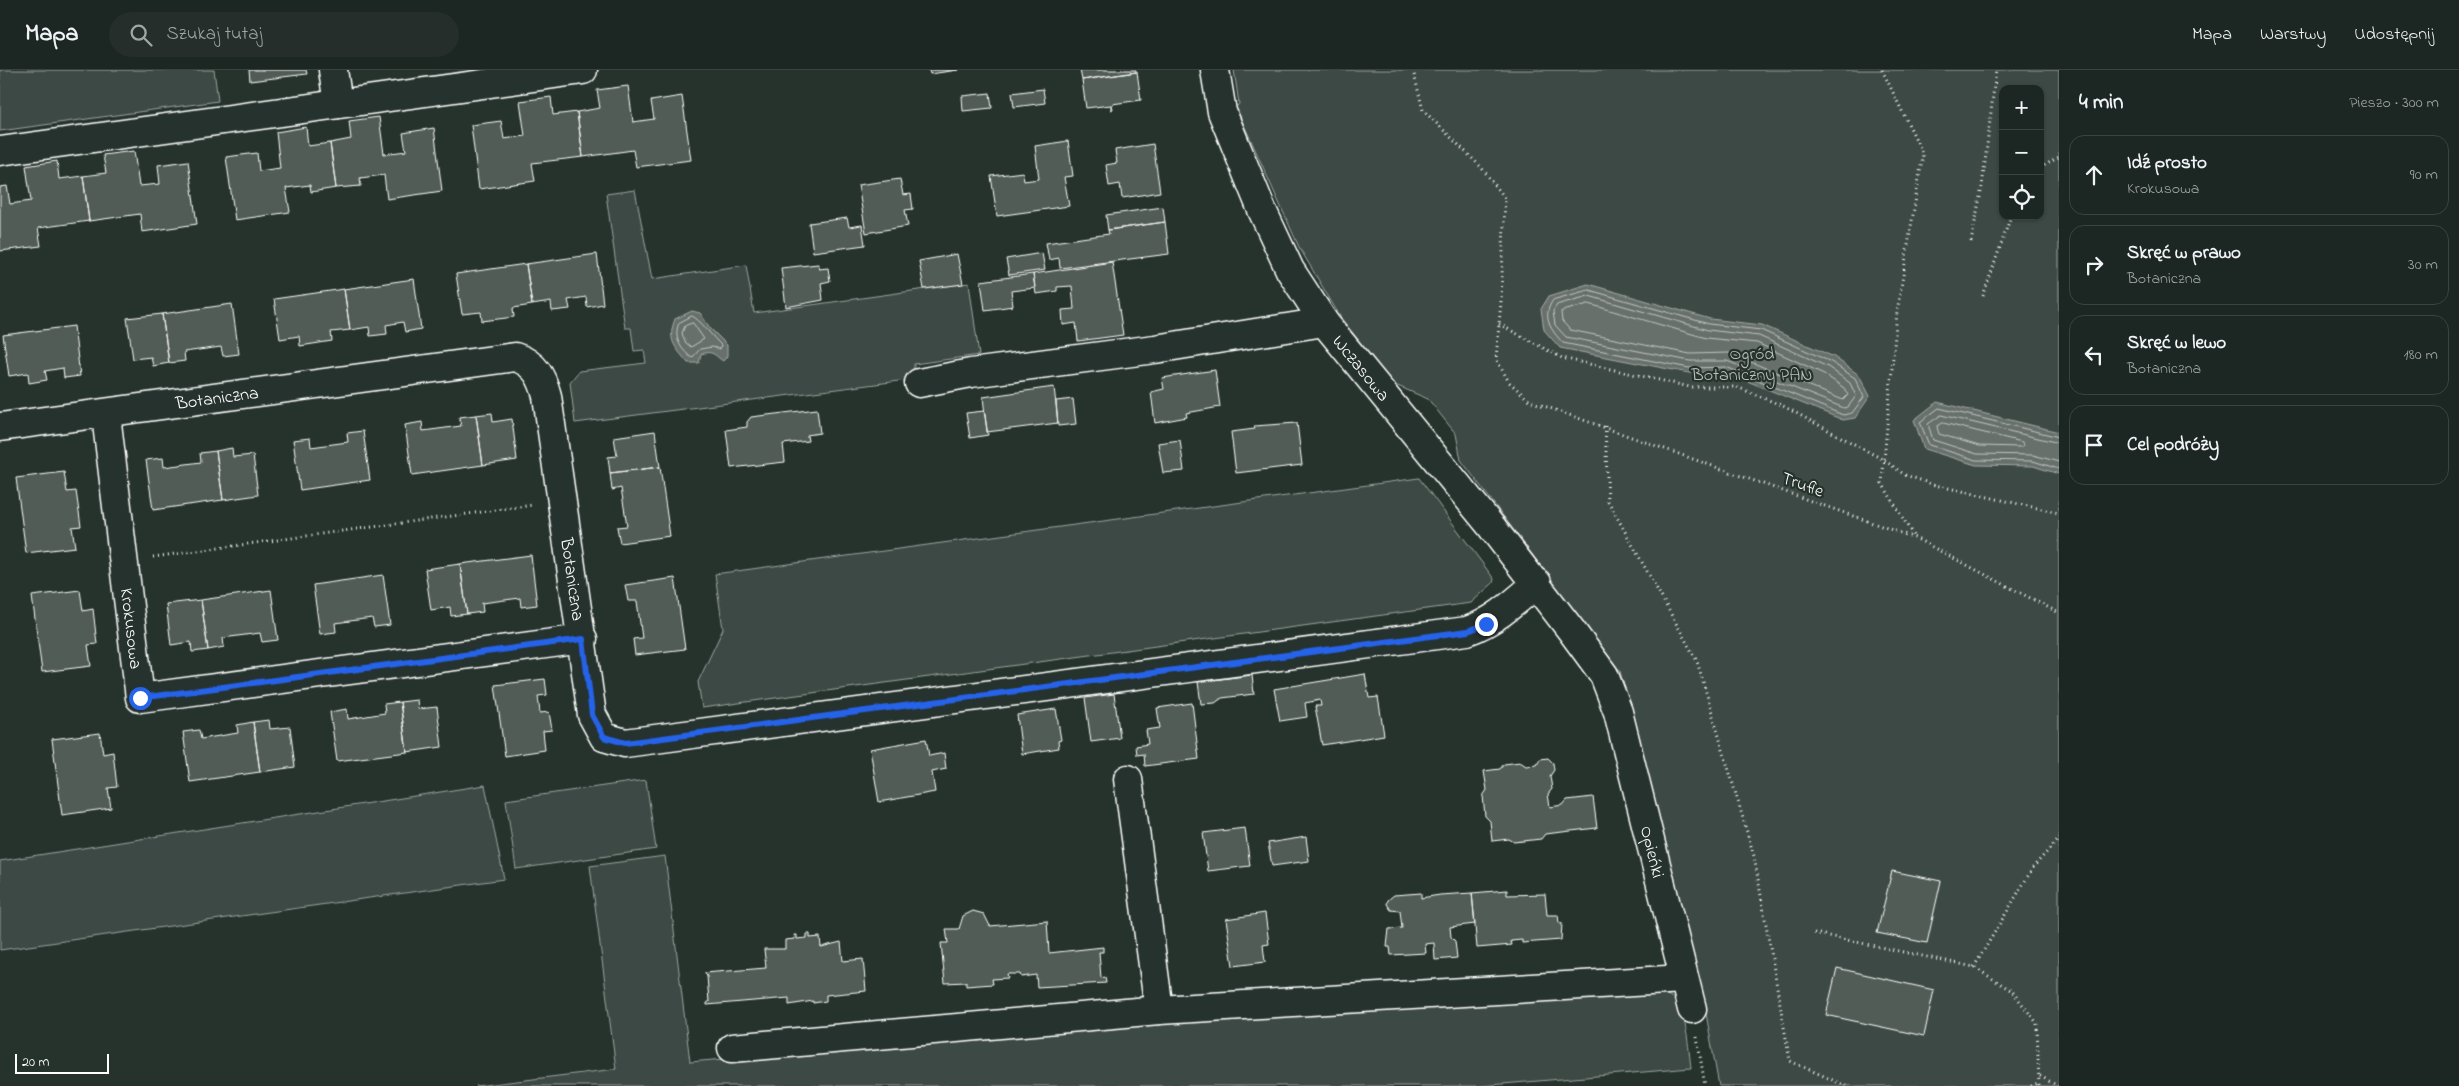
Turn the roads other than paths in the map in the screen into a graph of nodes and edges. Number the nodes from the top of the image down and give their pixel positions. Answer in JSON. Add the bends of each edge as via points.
{"nodes":[{"id":1,"x":333,"y":70,"type":"edge"},
{"id":2,"x":583,"y":70,"type":"edge"},
{"id":3,"x":1214,"y":70,"type":"edge"},
{"id":4,"x":338,"y":104,"type":"junction"},
{"id":5,"x":0,"y":152,"type":"edge"},
{"id":6,"x":1324,"y":322,"type":"junction"},
{"id":7,"x":919,"y":383,"type":"dead end"},
{"id":8,"x":106,"y":415,"type":"junction"},
{"id":9,"x":0,"y":427,"type":"edge"},
{"id":10,"x":1537,"y":583,"type":"junction"},
{"id":11,"x":1572,"y":630,"type":"joint"},
{"id":12,"x":583,"y":639,"type":"junction"},
{"id":13,"x":1128,"y":779,"type":"dead end"},
{"id":14,"x":1684,"y":979,"type":"junction"},
{"id":15,"x":1692,"y":1009,"type":"road end"},
{"id":16,"x":1159,"y":1010,"type":"junction"},
{"id":17,"x":732,"y":1048,"type":"dead end"}],
"edges":[{"from":1,"to":4,"type":"street"},
{"from":2,"to":4,"type":"street"},
{"from":3,"to":6,"type":"street","name":"Wczasowa","via":[[1222,112],[1262,210],[1290,270]]},
{"from":4,"to":5,"type":"street"},
{"from":6,"to":7,"type":"street"},
{"from":6,"to":10,"type":"street","name":"Wczasowa"},
{"from":8,"to":9,"type":"street","name":"Botaniczna"},
{"from":8,"to":12,"type":"street","name":"Botaniczna","via":[[515,357],[531,364],[542,379],[547,396]]},
{"from":8,"to":12,"type":"street","name":"Krokusowa","via":[[140,698]]},
{"from":10,"to":11,"type":"street","name":"Wczasowa"},
{"from":10,"to":12,"type":"street","name":"Botaniczna","via":[[1498,616],[1468,631],[625,743],[604,737],[592,715]]},
{"from":11,"to":14,"type":"street","name":"Opieńki","via":[[1604,675],[1613,695]]},
{"from":13,"to":16,"type":"street"},
{"from":14,"to":15,"type":"street","name":"Opieńki"},
{"from":14,"to":16,"type":"street"},
{"from":16,"to":17,"type":"street"}]}
